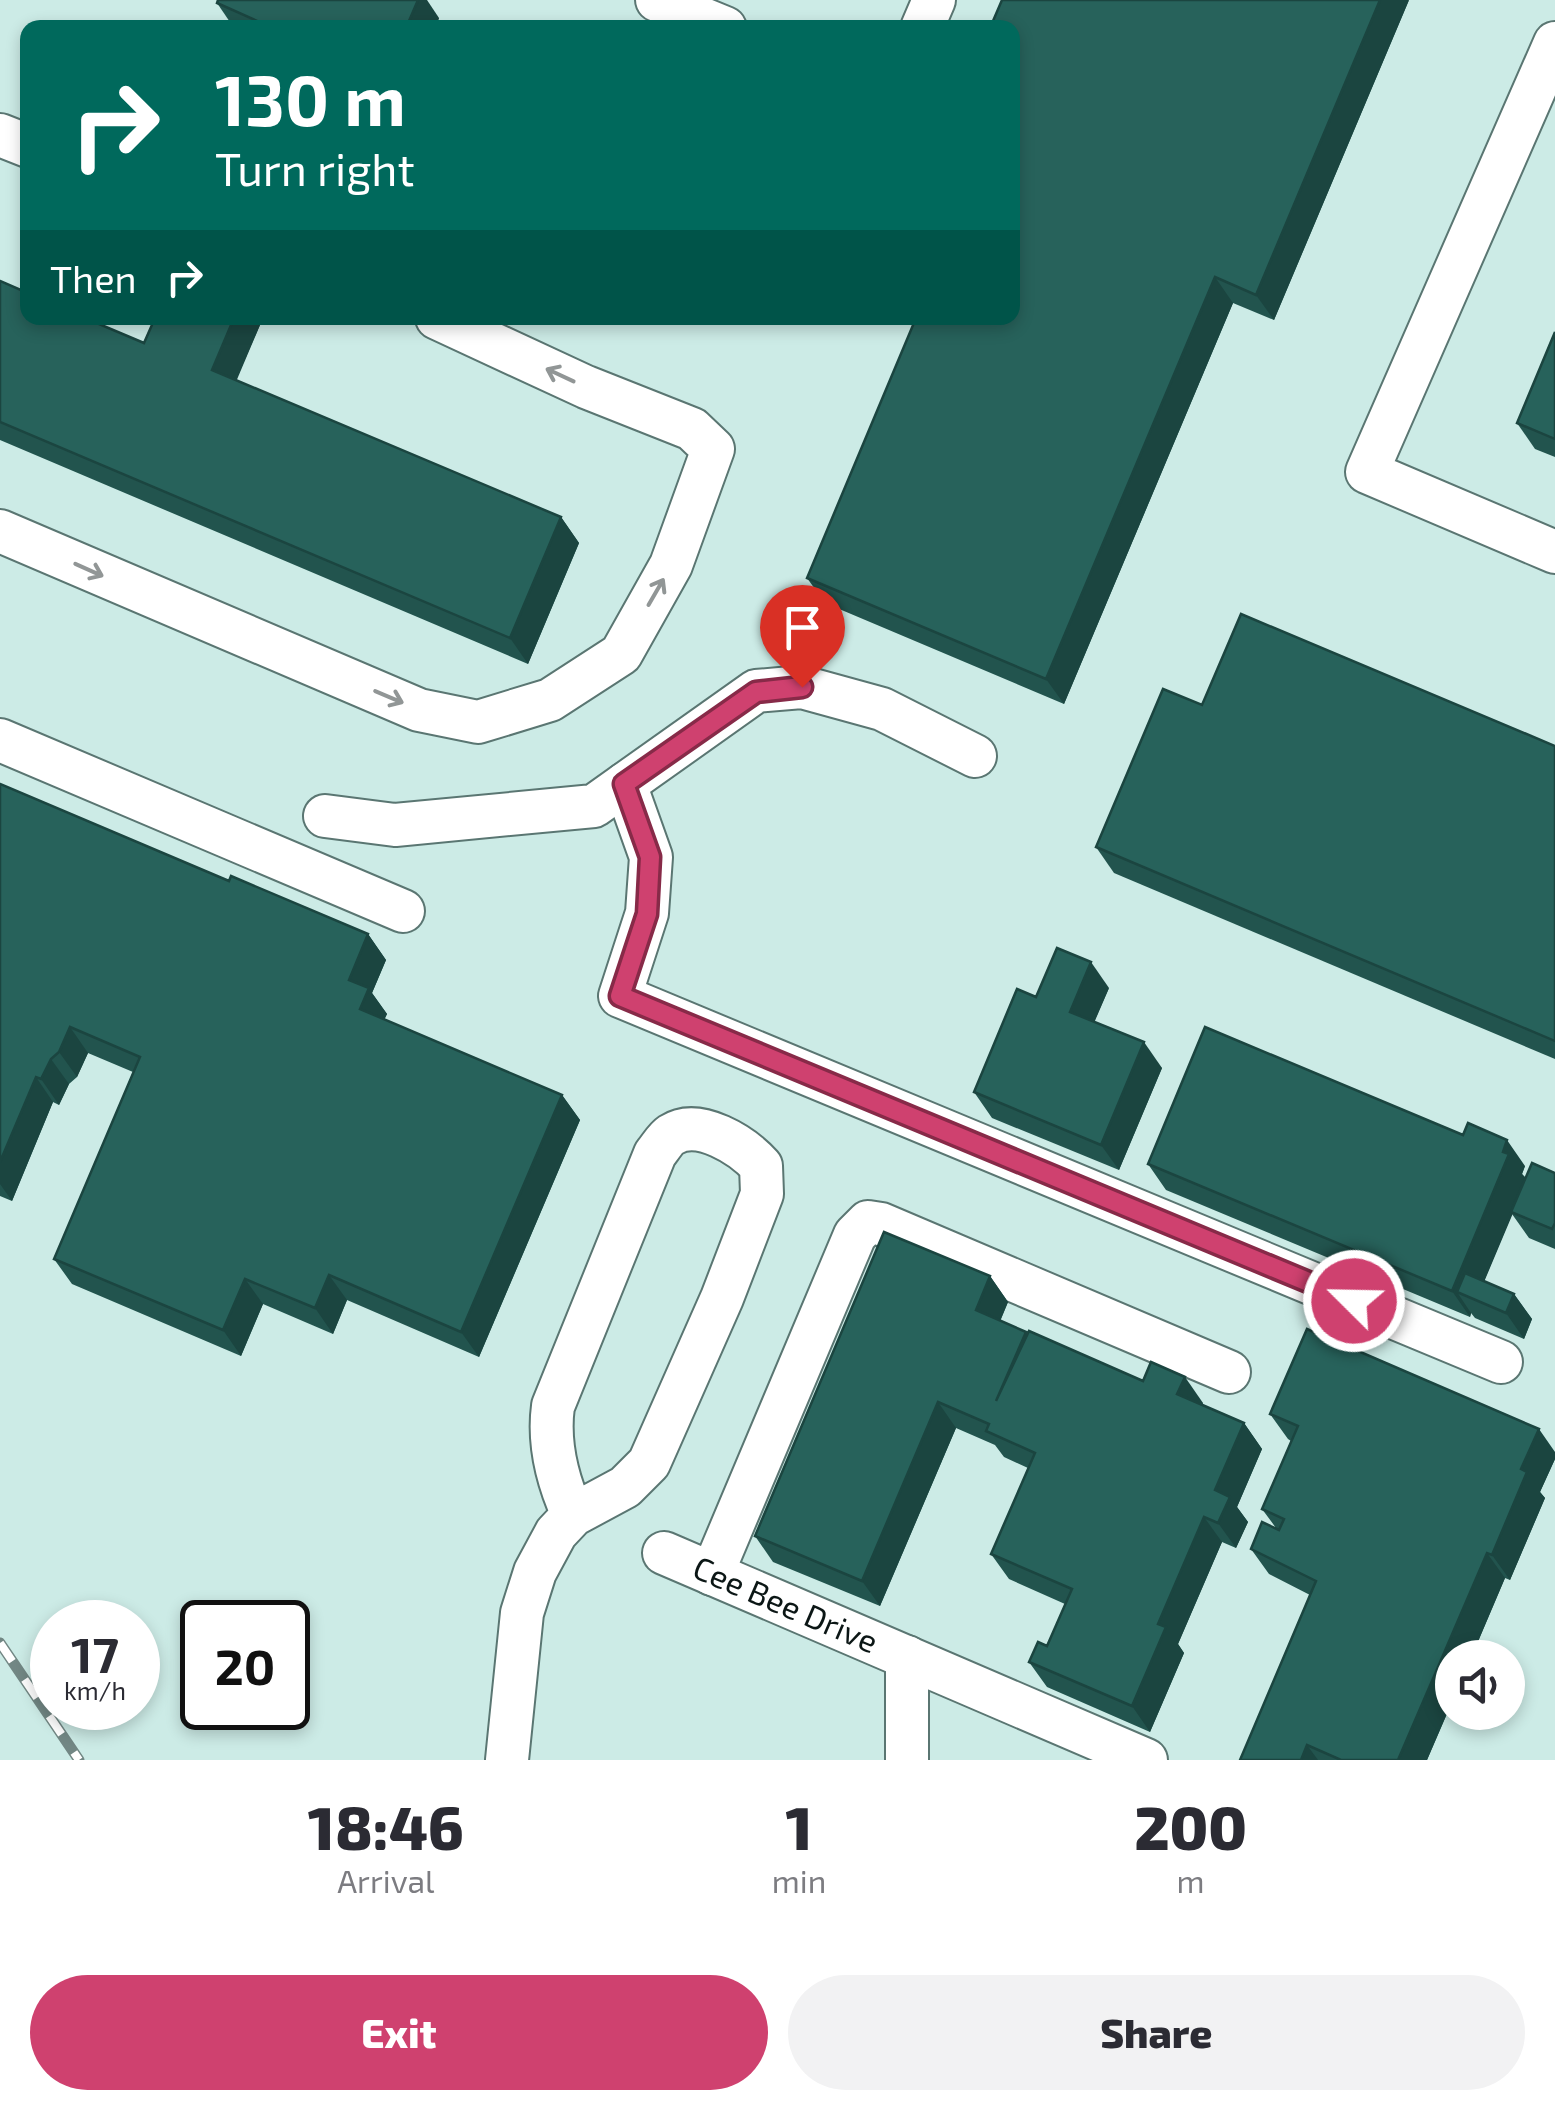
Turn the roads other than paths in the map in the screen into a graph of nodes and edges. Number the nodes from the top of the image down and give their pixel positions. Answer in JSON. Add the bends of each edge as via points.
{"nodes":[{"id":1,"x":657,"y":0,"type":"edge"},
{"id":2,"x":706,"y":20,"type":"edge"},
{"id":3,"x":1555,"y":43,"type":"edge"},
{"id":4,"x":452,"y":325,"type":"edge"},
{"id":5,"x":0,"y":531,"type":"edge"},
{"id":6,"x":1555,"y":552,"type":"edge"},
{"id":7,"x":0,"y":740,"type":"edge"},
{"id":8,"x":975,"y":756,"type":"dead end"},
{"id":9,"x":624,"y":784,"type":"junction"},
{"id":10,"x":325,"y":816,"type":"dead end"},
{"id":11,"x":403,"y":910,"type":"dead end"},
{"id":12,"x":1501,"y":1362,"type":"dead end"},
{"id":13,"x":1229,"y":1372,"type":"dead end"},
{"id":14,"x":573,"y":1515,"type":"junction"},
{"id":15,"x":664,"y":1553,"type":"dead end"},
{"id":16,"x":712,"y":1574,"type":"junction"},
{"id":17,"x":907,"y":1657,"type":"junction"},
{"id":18,"x":506,"y":1760,"type":"edge"},
{"id":19,"x":907,"y":1760,"type":"edge"},
{"id":20,"x":1146,"y":1760,"type":"edge"}],
"edges":[{"from":1,"to":2,"type":"street"},
{"from":3,"to":6,"type":"street","via":[[1367,472]]},
{"from":5,"to":4,"type":"street","one_way":true,"via":[[419,710],[478,722],[550,700],[621,654],[671,566],[712,449],[692,429]]},
{"from":7,"to":11,"type":"street"},
{"from":8,"to":9,"type":"street","via":[[882,709],[802,687],[756,692]]},
{"from":9,"to":10,"type":"street","via":[[594,806],[395,825]]},
{"from":9,"to":12,"type":"street","via":[[650,857],[647,914],[620,996]]},
{"from":13,"to":16,"type":"street","via":[[868,1222],[855,1234]]},
{"from":14,"to":14,"type":"street","via":[[625,1486],[649,1463],[762,1194],[761,1166],[722,1136],[682,1131],[655,1154],[553,1406],[550,1430]]},
{"from":14,"to":18,"type":"street","via":[[546,1550],[522,1613]]},
{"from":15,"to":16,"type":"street","name":"Cee Bee Drive"},
{"from":16,"to":17,"type":"street","name":"Cee Bee Drive"},
{"from":17,"to":19,"type":"street","name":"Cee Bee Drive"},
{"from":17,"to":20,"type":"street","name":"Cee Bee Drive"}]}
